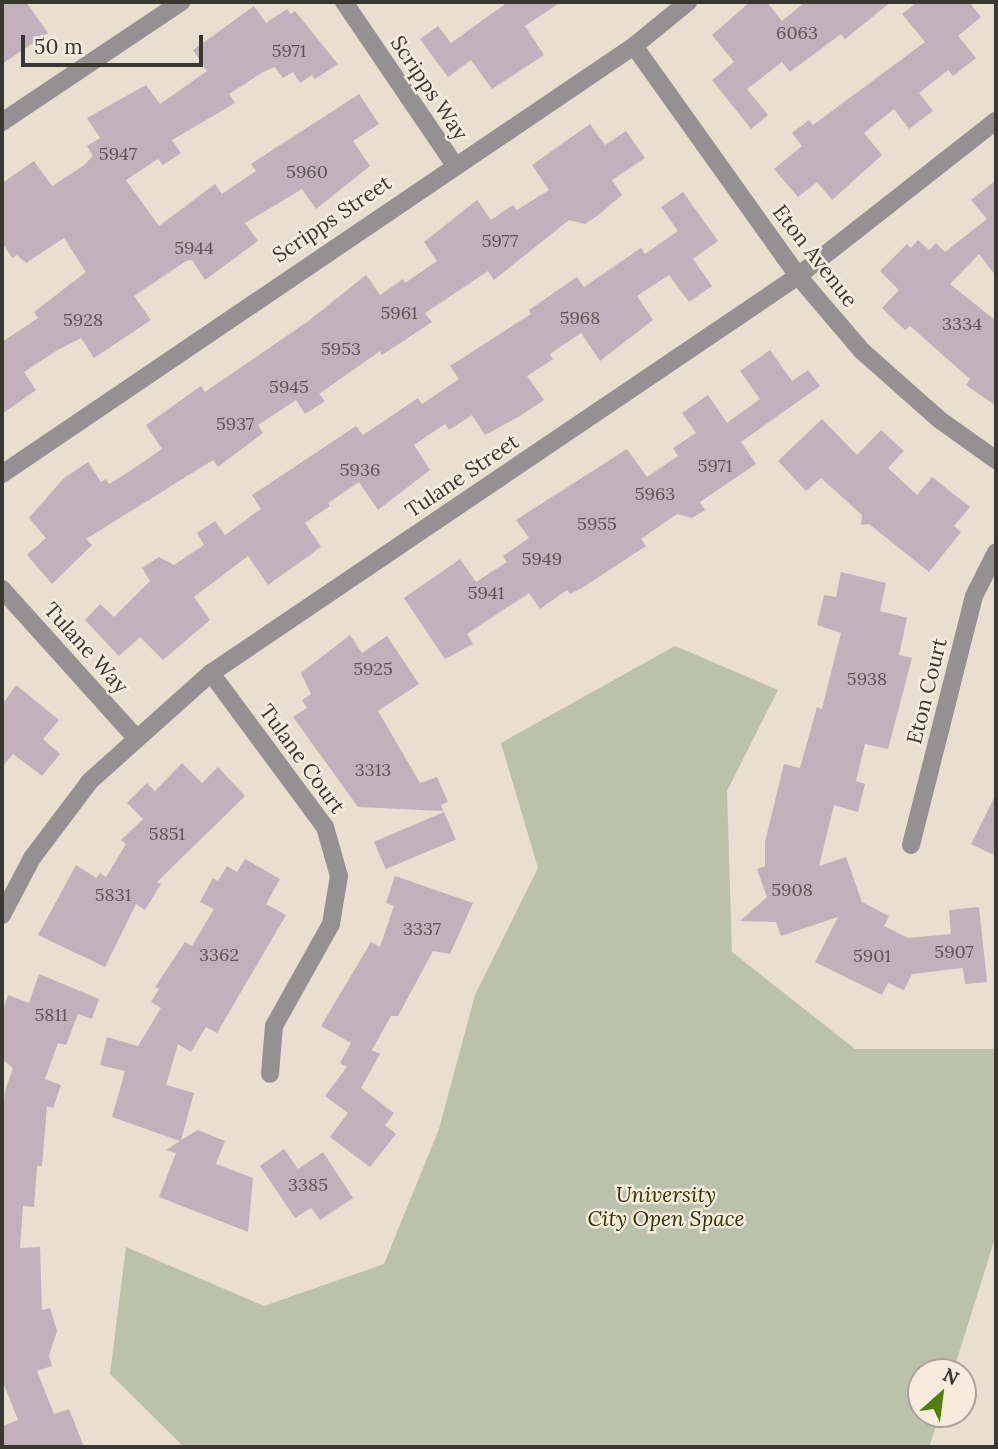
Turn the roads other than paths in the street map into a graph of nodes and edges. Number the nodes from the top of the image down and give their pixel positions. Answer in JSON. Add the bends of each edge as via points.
{"nodes":[{"id":1,"x":181,"y":2,"type":"edge"},
{"id":2,"x":344,"y":2,"type":"edge"},
{"id":3,"x":688,"y":2,"type":"edge"},
{"id":4,"x":634,"y":46,"type":"junction"},
{"id":5,"x":996,"y":121,"type":"edge"},
{"id":6,"x":2,"y":122,"type":"edge"},
{"id":7,"x":454,"y":164,"type":"junction"},
{"id":8,"x":798,"y":276,"type":"junction"},
{"id":9,"x":996,"y":460,"type":"edge"},
{"id":10,"x":2,"y":474,"type":"edge"},
{"id":11,"x":996,"y":552,"type":"edge"},
{"id":12,"x":2,"y":589,"type":"edge"},
{"id":13,"x":211,"y":673,"type":"junction"},
{"id":14,"x":136,"y":738,"type":"junction"},
{"id":15,"x":911,"y":845,"type":"dead end"},
{"id":16,"x":2,"y":915,"type":"edge"},
{"id":17,"x":270,"y":1074,"type":"dead end"}],
"edges":[{"from":1,"to":6,"type":"street"},
{"from":2,"to":7,"type":"street","name":"Scripps Way"},
{"from":3,"to":4,"type":"street","name":"Scripps Street"},
{"from":4,"to":7,"type":"street","name":"Scripps Street"},
{"from":4,"to":8,"type":"street","name":"Eton Avenue"},
{"from":5,"to":8,"type":"street","name":"Tulane Street"},
{"from":7,"to":10,"type":"street","name":"Scripps Street"},
{"from":8,"to":9,"type":"street","name":"Eton Avenue","via":[[862,351],[940,420]]},
{"from":8,"to":13,"type":"street","name":"Tulane Street"},
{"from":11,"to":15,"type":"street","name":"Eton Court","via":[[974,596]]},
{"from":12,"to":14,"type":"street","name":"Tulane Way"},
{"from":13,"to":14,"type":"street","name":"Tulane Street"},
{"from":13,"to":17,"type":"street","name":"Tulane Court","via":[[325,827],[339,876],[331,924],[274,1026]]},
{"from":14,"to":16,"type":"street","name":"Tulane Street","via":[[89,781],[33,858]]}]}
